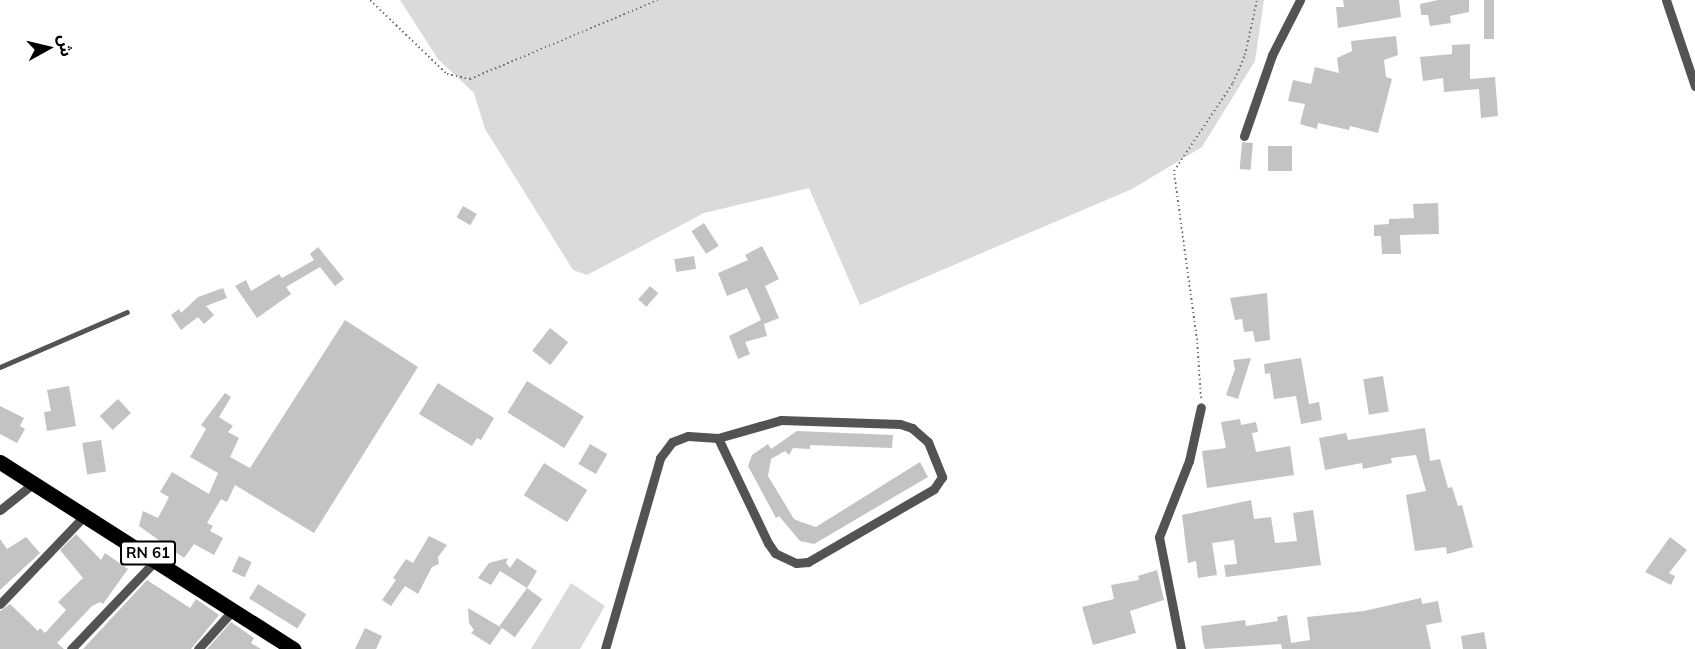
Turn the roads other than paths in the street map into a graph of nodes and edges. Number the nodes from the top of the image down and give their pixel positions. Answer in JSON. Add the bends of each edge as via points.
{"nodes":[{"id":1,"x":1300,"y":0,"type":"edge"},
{"id":2,"x":1666,"y":0,"type":"edge"},
{"id":3,"x":1695,"y":86,"type":"edge"},
{"id":4,"x":1244,"y":136,"type":"dead end"},
{"id":5,"x":127,"y":312,"type":"dead end"},
{"id":6,"x":0,"y":367,"type":"edge"},
{"id":7,"x":1201,"y":407,"type":"road end"},
{"id":8,"x":718,"y":438,"type":"junction"},
{"id":9,"x":0,"y":462,"type":"edge"},
{"id":10,"x":34,"y":483,"type":"junction"},
{"id":11,"x":0,"y":510,"type":"edge"},
{"id":12,"x":85,"y":515,"type":"junction"},
{"id":13,"x":157,"y":559,"type":"junction"},
{"id":14,"x":0,"y":604,"type":"edge"},
{"id":15,"x":234,"y":609,"type":"junction"},
{"id":16,"x":71,"y":649,"type":"edge"},
{"id":17,"x":198,"y":649,"type":"edge"},
{"id":18,"x":293,"y":649,"type":"edge"},
{"id":19,"x":605,"y":649,"type":"edge"},
{"id":20,"x":1180,"y":649,"type":"edge"}],
"edges":[{"from":1,"to":4,"type":"street","via":[[1272,55]]},
{"from":2,"to":3,"type":"street"},
{"from":5,"to":6,"type":"lane"},
{"from":7,"to":20,"type":"street","via":[[1189,461],[1159,537]]},
{"from":8,"to":8,"type":"street","via":[[781,420],[900,424],[912,428],[928,442],[942,477],[934,489],[808,562],[796,563],[775,553],[768,543]]},
{"from":8,"to":19,"type":"street","via":[[688,436],[672,442],[660,458]]},
{"from":9,"to":10,"type":"main road","number":"RN 61"},
{"from":10,"to":11,"type":"street"},
{"from":10,"to":12,"type":"main road","number":"RN 61"},
{"from":12,"to":13,"type":"main road","number":"RN 61"},
{"from":12,"to":14,"type":"street"},
{"from":13,"to":15,"type":"main road","number":"RN 61"},
{"from":13,"to":16,"type":"street"},
{"from":15,"to":17,"type":"street"},
{"from":15,"to":18,"type":"main road","number":"RN 61"}]}
